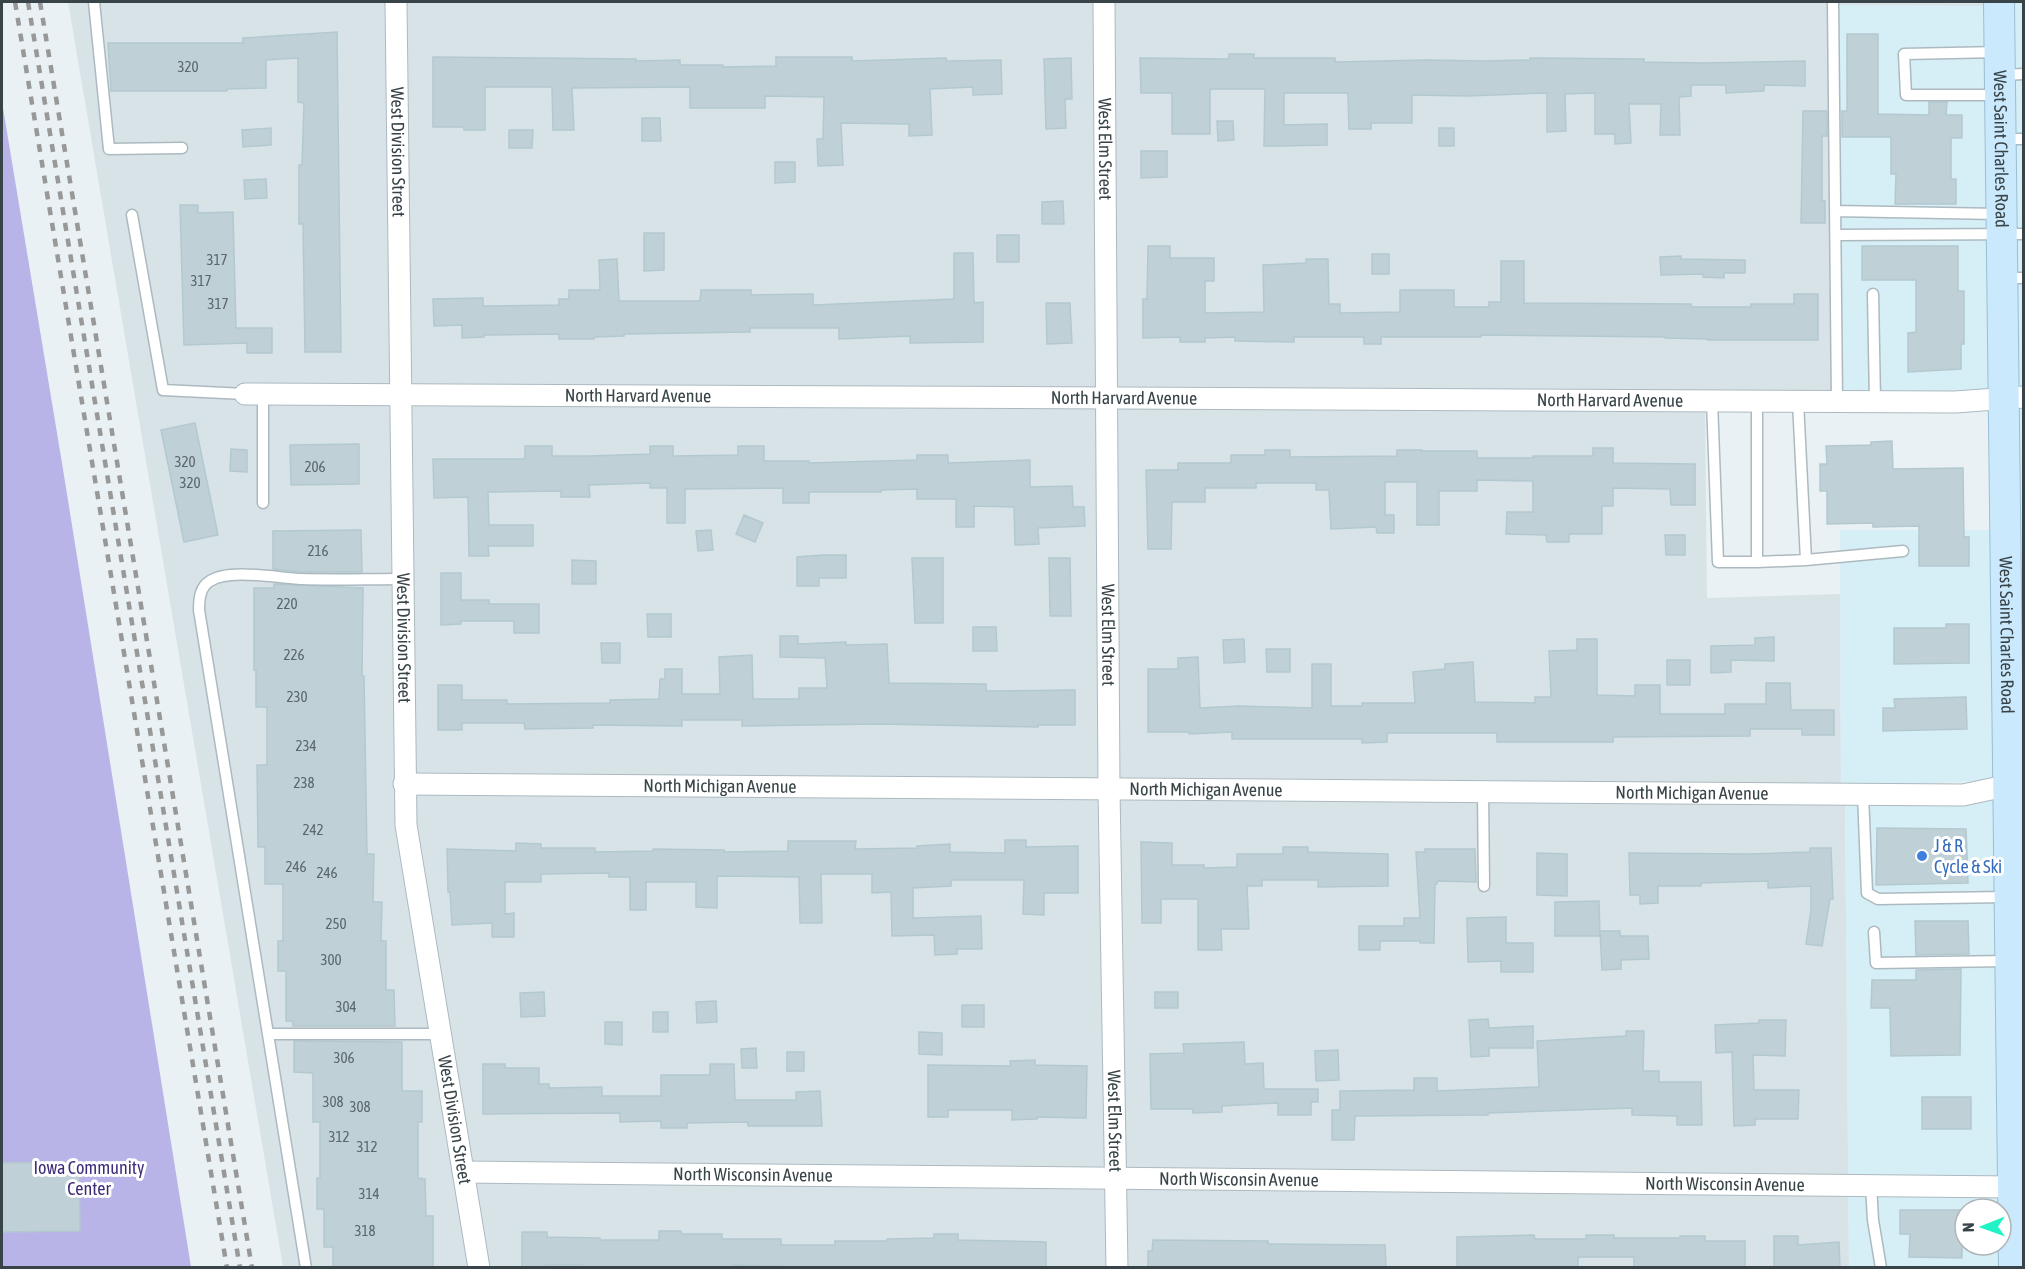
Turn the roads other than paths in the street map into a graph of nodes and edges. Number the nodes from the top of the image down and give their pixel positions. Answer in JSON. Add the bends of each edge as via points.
{"nodes":[{"id":1,"x":94,"y":2,"type":"edge"},
{"id":2,"x":396,"y":2,"type":"edge"},
{"id":3,"x":1104,"y":2,"type":"edge"},
{"id":4,"x":1833,"y":2,"type":"edge"},
{"id":5,"x":1999,"y":2,"type":"edge"},
{"id":6,"x":2006,"y":74,"type":"edge"},
{"id":7,"x":2012,"y":139,"type":"edge"},
{"id":8,"x":182,"y":148,"type":"dead end"},
{"id":9,"x":1835,"y":212,"type":"junction"},
{"id":10,"x":132,"y":215,"type":"dead end"},
{"id":11,"x":2009,"y":228,"type":"edge"},
{"id":12,"x":1836,"y":235,"type":"junction"},
{"id":13,"x":2013,"y":278,"type":"edge"},
{"id":14,"x":1874,"y":294,"type":"dead end"},
{"id":15,"x":254,"y":394,"type":"junction"},
{"id":16,"x":400,"y":394,"type":"junction"},
{"id":17,"x":1106,"y":398,"type":"junction"},
{"id":18,"x":2014,"y":398,"type":"edge"},
{"id":19,"x":1712,"y":401,"type":"junction"},
{"id":20,"x":1756,"y":401,"type":"junction"},
{"id":21,"x":1798,"y":402,"type":"junction"},
{"id":22,"x":1837,"y":402,"type":"junction"},
{"id":23,"x":1875,"y":402,"type":"junction"},
{"id":24,"x":263,"y":503,"type":"dead end"},
{"id":25,"x":1903,"y":551,"type":"dead end"},
{"id":26,"x":1806,"y":560,"type":"junction"},
{"id":27,"x":1757,"y":562,"type":"junction"},
{"id":28,"x":402,"y":579,"type":"junction"},
{"id":29,"x":404,"y":784,"type":"junction"},
{"id":30,"x":2016,"y":784,"type":"edge"},
{"id":31,"x":1109,"y":789,"type":"junction"},
{"id":32,"x":1483,"y":791,"type":"junction"},
{"id":33,"x":1863,"y":794,"type":"junction"},
{"id":34,"x":2016,"y":838,"type":"edge"},
{"id":35,"x":1484,"y":886,"type":"dead end"},
{"id":36,"x":2010,"y":897,"type":"junction"},
{"id":37,"x":1874,"y":932,"type":"dead end"},
{"id":38,"x":2015,"y":956,"type":"edge"},
{"id":39,"x":2017,"y":1010,"type":"edge"},
{"id":40,"x":268,"y":1034,"type":"junction"},
{"id":41,"x":440,"y":1034,"type":"junction"},
{"id":42,"x":2018,"y":1090,"type":"edge"},
{"id":43,"x":463,"y":1172,"type":"junction"},
{"id":44,"x":2017,"y":1172,"type":"edge"},
{"id":45,"x":1115,"y":1178,"type":"junction"},
{"id":46,"x":1871,"y":1185,"type":"junction"},
{"id":47,"x":306,"y":1268,"type":"edge"},
{"id":48,"x":479,"y":1268,"type":"edge"},
{"id":49,"x":1117,"y":1268,"type":"edge"},
{"id":50,"x":1881,"y":1268,"type":"edge"},
{"id":51,"x":2014,"y":1268,"type":"edge"}],
"edges":[{"from":1,"to":8,"type":"lane","via":[[109,149]]},
{"from":2,"to":16,"type":"street","name":"West Division Street"},
{"from":3,"to":17,"type":"street","name":"West Elm Street"},
{"from":4,"to":9,"type":"lane"},
{"from":5,"to":6,"type":"main road","name":"West Saint Charles Road"},
{"from":6,"to":6,"type":"lane","via":[[1904,54],[1906,95]]},
{"from":6,"to":7,"type":"main road","name":"West Saint Charles Road"},
{"from":7,"to":11,"type":"main road","name":"West Saint Charles Road"},
{"from":9,"to":11,"type":"lane"},
{"from":9,"to":12,"type":"lane"},
{"from":10,"to":15,"type":"lane","via":[[163,390]]},
{"from":11,"to":12,"type":"lane"},
{"from":11,"to":13,"type":"main road","name":"West Saint Charles Road"},
{"from":12,"to":22,"type":"lane"},
{"from":13,"to":18,"type":"main road","name":"West Saint Charles Road"},
{"from":14,"to":23,"type":"lane"},
{"from":15,"to":16,"type":"street","name":"North Harvard Avenue"},
{"from":15,"to":24,"type":"lane"},
{"from":16,"to":17,"type":"street","name":"North Harvard Avenue"},
{"from":16,"to":28,"type":"street","name":"West Division Street"},
{"from":17,"to":19,"type":"street","name":"North Harvard Avenue"},
{"from":17,"to":31,"type":"street","name":"West Elm Street"},
{"from":18,"to":23,"type":"street","name":"North Harvard Avenue"},
{"from":18,"to":30,"type":"main road","name":"West Saint Charles Road","via":[[2010,559]]},
{"from":19,"to":20,"type":"street","name":"North Harvard Avenue"},
{"from":19,"to":27,"type":"lane","via":[[1718,562]]},
{"from":20,"to":21,"type":"street","name":"North Harvard Avenue"},
{"from":20,"to":27,"type":"lane"},
{"from":21,"to":22,"type":"street","name":"North Harvard Avenue"},
{"from":21,"to":26,"type":"lane"},
{"from":22,"to":23,"type":"street","name":"North Harvard Avenue"},
{"from":25,"to":26,"type":"lane"},
{"from":26,"to":27,"type":"lane"},
{"from":28,"to":29,"type":"street","name":"West Division Street"},
{"from":28,"to":40,"type":"lane","via":[[227,576],[209,582],[200,597]]},
{"from":29,"to":31,"type":"street","name":"North Michigan Avenue"},
{"from":29,"to":41,"type":"street","name":"West Division Street","via":[[406,825]]},
{"from":30,"to":33,"type":"street","name":"North Michigan Avenue","via":[[1963,795]]},
{"from":30,"to":34,"type":"main road","name":"West Saint Charles Road"},
{"from":31,"to":32,"type":"street","name":"North Michigan Avenue"},
{"from":31,"to":45,"type":"street","name":"West Elm Street"},
{"from":32,"to":33,"type":"street","name":"North Michigan Avenue"},
{"from":32,"to":35,"type":"lane"},
{"from":33,"to":36,"type":"lane","via":[[1866,892],[1878,899]]},
{"from":34,"to":36,"type":"main road","name":"West Saint Charles Road"},
{"from":36,"to":38,"type":"main road","name":"West Saint Charles Road"},
{"from":37,"to":38,"type":"lane","via":[[1876,963]]},
{"from":38,"to":39,"type":"main road","name":"West Saint Charles Road"},
{"from":39,"to":42,"type":"main road","name":"West Saint Charles Road"},
{"from":40,"to":41,"type":"lane"},
{"from":40,"to":47,"type":"lane"},
{"from":41,"to":43,"type":"street","name":"West Division Street"},
{"from":42,"to":44,"type":"main road","name":"West Saint Charles Road"},
{"from":43,"to":45,"type":"street","name":"North Wisconsin Avenue"},
{"from":43,"to":48,"type":"street","name":"West Division Street"},
{"from":44,"to":46,"type":"street","name":"North Wisconsin Avenue"},
{"from":44,"to":51,"type":"main road","name":"West Saint Charles Road"},
{"from":45,"to":46,"type":"street","name":"North Wisconsin Avenue"},
{"from":45,"to":49,"type":"street","name":"West Elm Street"},
{"from":46,"to":50,"type":"lane"}]}
